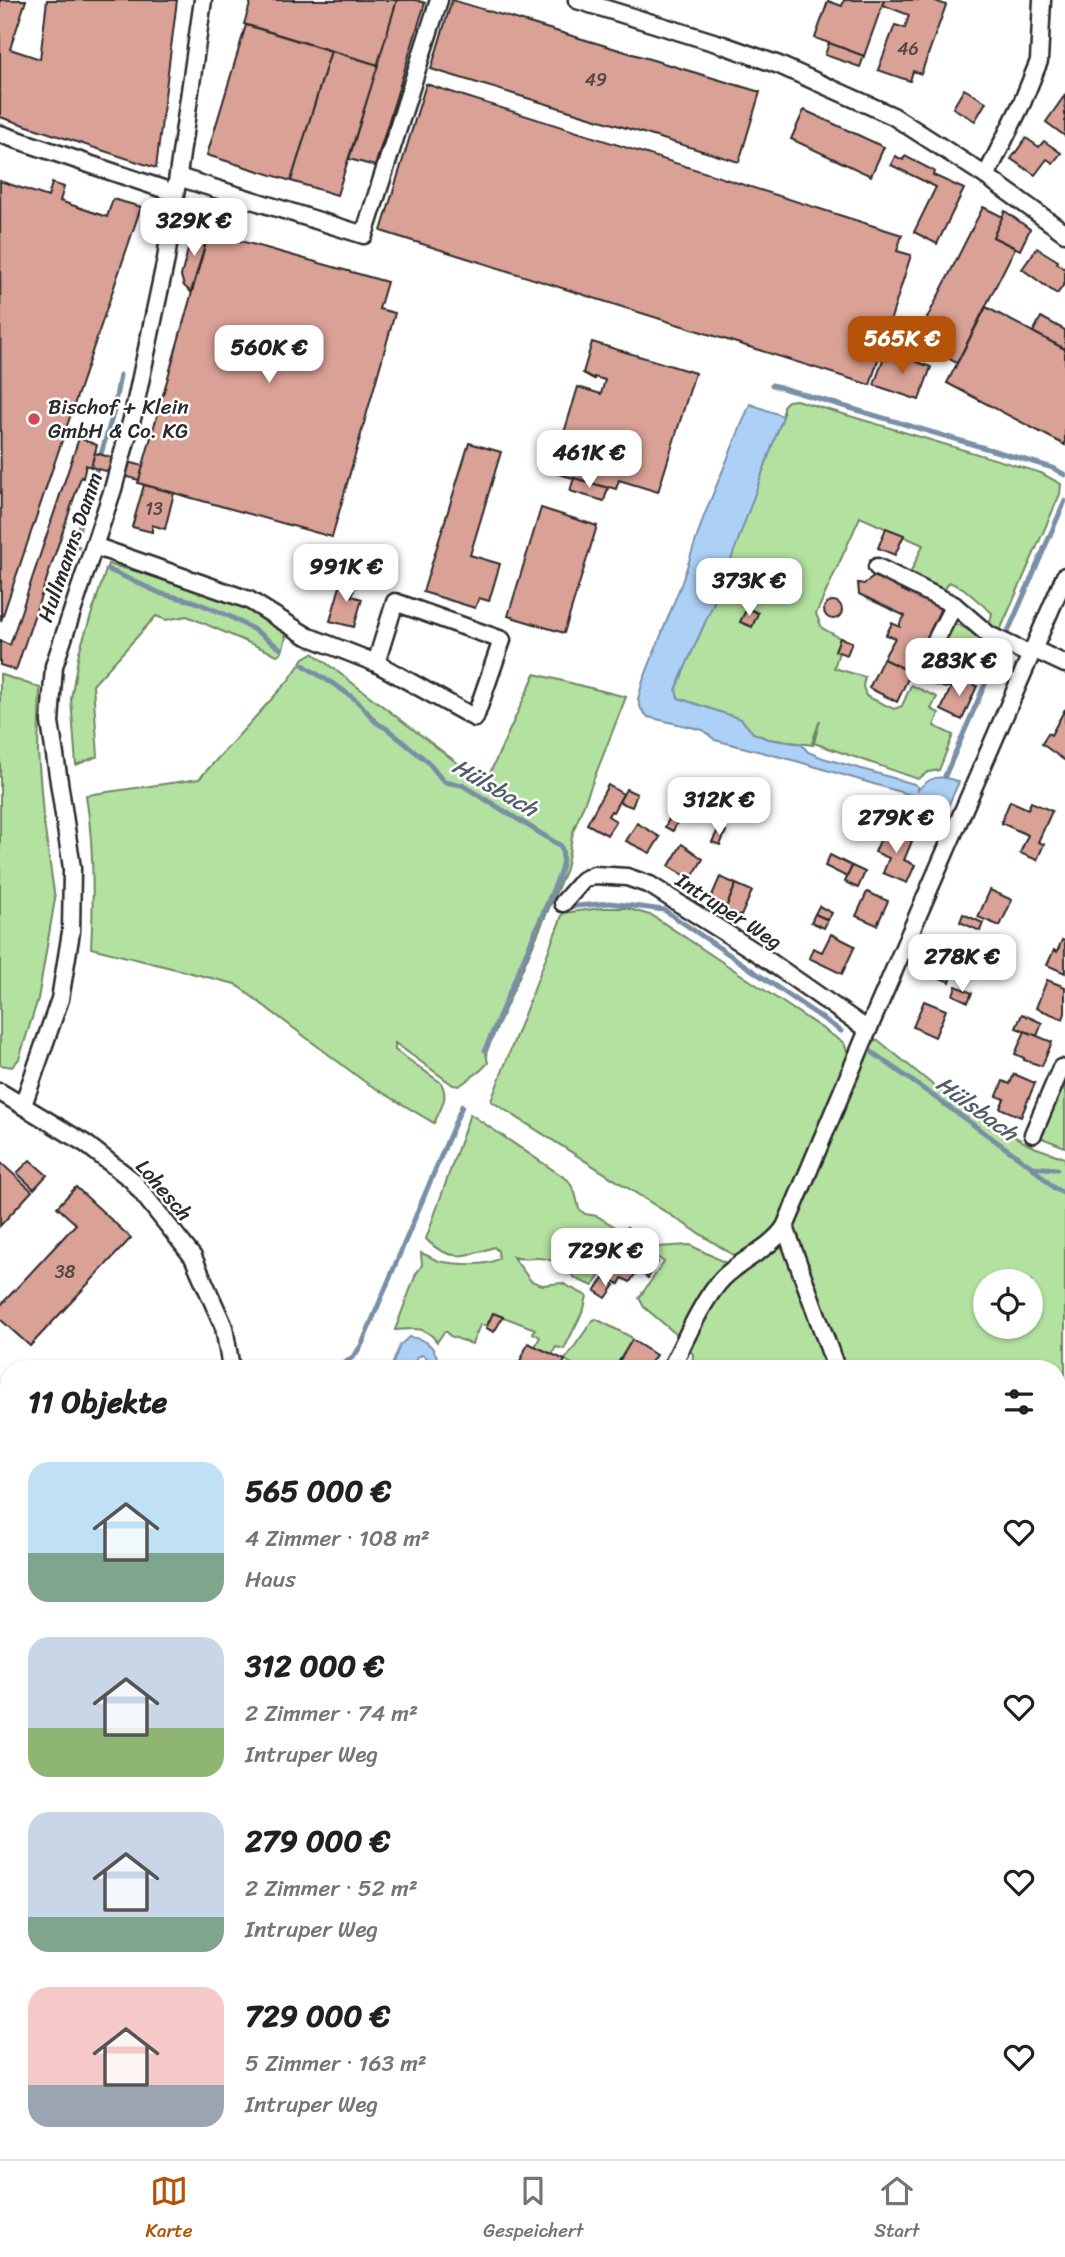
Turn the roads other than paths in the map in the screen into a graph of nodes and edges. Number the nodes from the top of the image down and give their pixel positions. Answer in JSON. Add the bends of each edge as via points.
{"nodes":[{"id":1,"x":203,"y":0,"type":"edge"},
{"id":2,"x":439,"y":0,"type":"edge"},
{"id":3,"x":577,"y":0,"type":"edge"},
{"id":4,"x":1042,"y":0,"type":"edge"},
{"id":5,"x":0,"y":134,"type":"edge"},
{"id":6,"x":986,"y":176,"type":"junction"},
{"id":7,"x":176,"y":185,"type":"junction"},
{"id":8,"x":1065,"y":233,"type":"edge"},
{"id":9,"x":94,"y":546,"type":"junction"},
{"id":10,"x":877,"y":567,"type":"dead end"},
{"id":11,"x":1065,"y":576,"type":"edge"},
{"id":12,"x":954,"y":606,"type":"junction"},
{"id":13,"x":1032,"y":652,"type":"junction"},
{"id":14,"x":376,"y":663,"type":"junction"},
{"id":15,"x":1065,"y":664,"type":"edge"},
{"id":16,"x":946,"y":678,"type":"dead end"},
{"id":17,"x":563,"y":903,"type":"dead end"},
{"id":18,"x":868,"y":1030,"type":"junction"},
{"id":19,"x":1064,"y":1065,"type":"edge"},
{"id":20,"x":0,"y":1092,"type":"edge"},
{"id":21,"x":23,"y":1105,"type":"junction"},
{"id":22,"x":1033,"y":1134,"type":"dead end"},
{"id":23,"x":785,"y":1227,"type":"junction"},
{"id":24,"x":230,"y":1360,"type":"edge"},
{"id":25,"x":675,"y":1360,"type":"edge"},
{"id":26,"x":833,"y":1360,"type":"edge"}],
"edges":[{"from":1,"to":7,"type":"street","name":"Hullmanns Damm"},
{"from":2,"to":7,"type":"street","via":[[364,235]]},
{"from":3,"to":6,"type":"street","via":[[779,65],[892,116]]},
{"from":4,"to":6,"type":"street","via":[[1039,61]]},
{"from":5,"to":7,"type":"street"},
{"from":6,"to":8,"type":"street"},
{"from":7,"to":9,"type":"street","name":"Hullmanns Damm","via":[[166,259],[133,415]]},
{"from":9,"to":14,"type":"street","via":[[250,600],[307,636]]},
{"from":9,"to":21,"type":"street","name":"Hullmanns Damm","via":[[54,666],[50,700],[72,868],[71,932],[60,999]]},
{"from":10,"to":12,"type":"street"},
{"from":11,"to":13,"type":"street"},
{"from":12,"to":13,"type":"street","via":[[995,639]]},
{"from":12,"to":16,"type":"street","via":[[920,671]]},
{"from":13,"to":15,"type":"street"},
{"from":13,"to":18,"type":"street"},
{"from":14,"to":14,"type":"street","via":[[395,601],[502,640],[475,719]]},
{"from":17,"to":18,"type":"street","name":"Intruper Weg","via":[[583,880],[594,875],[627,877],[650,885]]},
{"from":18,"to":23,"type":"street"},
{"from":19,"to":22,"type":"street"},
{"from":20,"to":21,"type":"street","name":"Lohesch"},
{"from":21,"to":24,"type":"street","name":"Lohesch","via":[[86,1144],[132,1180],[193,1256],[224,1327]]},
{"from":23,"to":25,"type":"street","via":[[771,1243],[720,1280]]},
{"from":23,"to":26,"type":"street"}]}
